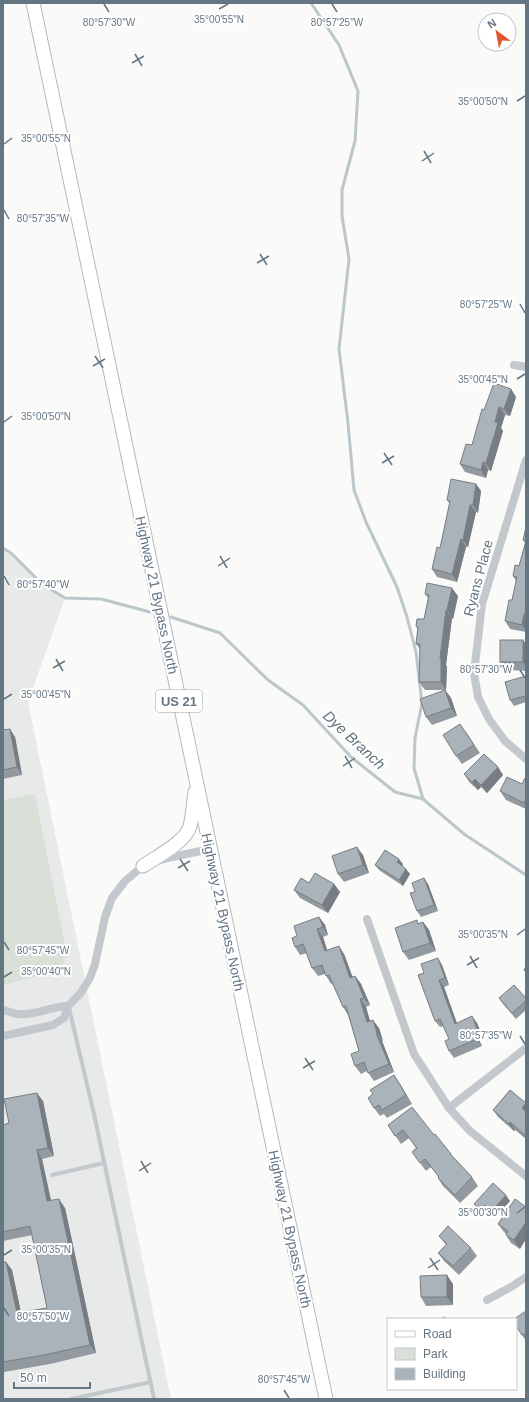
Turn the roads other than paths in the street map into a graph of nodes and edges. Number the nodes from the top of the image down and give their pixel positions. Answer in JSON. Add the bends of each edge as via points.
{"nodes":[{"id":1,"x":33,"y":3,"type":"edge"},
{"id":2,"x":514,"y":365,"type":"dead end"},
{"id":3,"x":526,"y":367,"type":"edge"},
{"id":4,"x":526,"y":460,"type":"edge"},
{"id":5,"x":526,"y":759,"type":"edge"},
{"id":6,"x":196,"y":782,"type":"junction"},
{"id":7,"x":210,"y":849,"type":"junction"},
{"id":8,"x":143,"y":866,"type":"junction"},
{"id":9,"x":367,"y":919,"type":"dead end"},
{"id":10,"x":68,"y":1006,"type":"junction"},
{"id":11,"x":3,"y":1010,"type":"edge"},
{"id":12,"x":3,"y":1036,"type":"edge"},
{"id":13,"x":526,"y":1048,"type":"edge"},
{"id":14,"x":449,"y":1108,"type":"junction"},
{"id":15,"x":104,"y":1163,"type":"junction"},
{"id":16,"x":52,"y":1175,"type":"dead end"},
{"id":17,"x":526,"y":1176,"type":"edge"},
{"id":18,"x":526,"y":1276,"type":"edge"},
{"id":19,"x":487,"y":1300,"type":"dead end"},
{"id":20,"x":151,"y":1382,"type":"junction"},
{"id":21,"x":71,"y":1399,"type":"edge"},
{"id":22,"x":154,"y":1399,"type":"edge"},
{"id":23,"x":326,"y":1399,"type":"edge"}],
"edges":[{"from":1,"to":6,"type":"main road","name":"Highway 21 Bypass North","number":"US 21"},
{"from":2,"to":3,"type":"street"},
{"from":4,"to":5,"type":"street","name":"Ryans Place","via":[[482,604],[474,674],[478,697],[489,719],[505,741]]},
{"from":6,"to":7,"type":"main road","name":"Highway 21 Bypass North","number":"US 21"},
{"from":6,"to":8,"type":"main road","via":[[190,828],[176,843]]},
{"from":7,"to":8,"type":"street"},
{"from":7,"to":23,"type":"main road","name":"Highway 21 Bypass North","number":"US 21"},
{"from":8,"to":10,"type":"street","via":[[125,881],[112,898],[90,978],[80,994]]},
{"from":9,"to":14,"type":"street","via":[[414,1054]]},
{"from":10,"to":11,"type":"street","via":[[18,1014]]},
{"from":10,"to":12,"type":"street","via":[[64,1018],[53,1025]]},
{"from":10,"to":15,"type":"lane"},
{"from":13,"to":14,"type":"street"},
{"from":14,"to":17,"type":"street","via":[[470,1131]]},
{"from":15,"to":16,"type":"lane"},
{"from":15,"to":20,"type":"lane"},
{"from":18,"to":19,"type":"street"},
{"from":20,"to":21,"type":"lane"},
{"from":20,"to":22,"type":"lane"}]}
